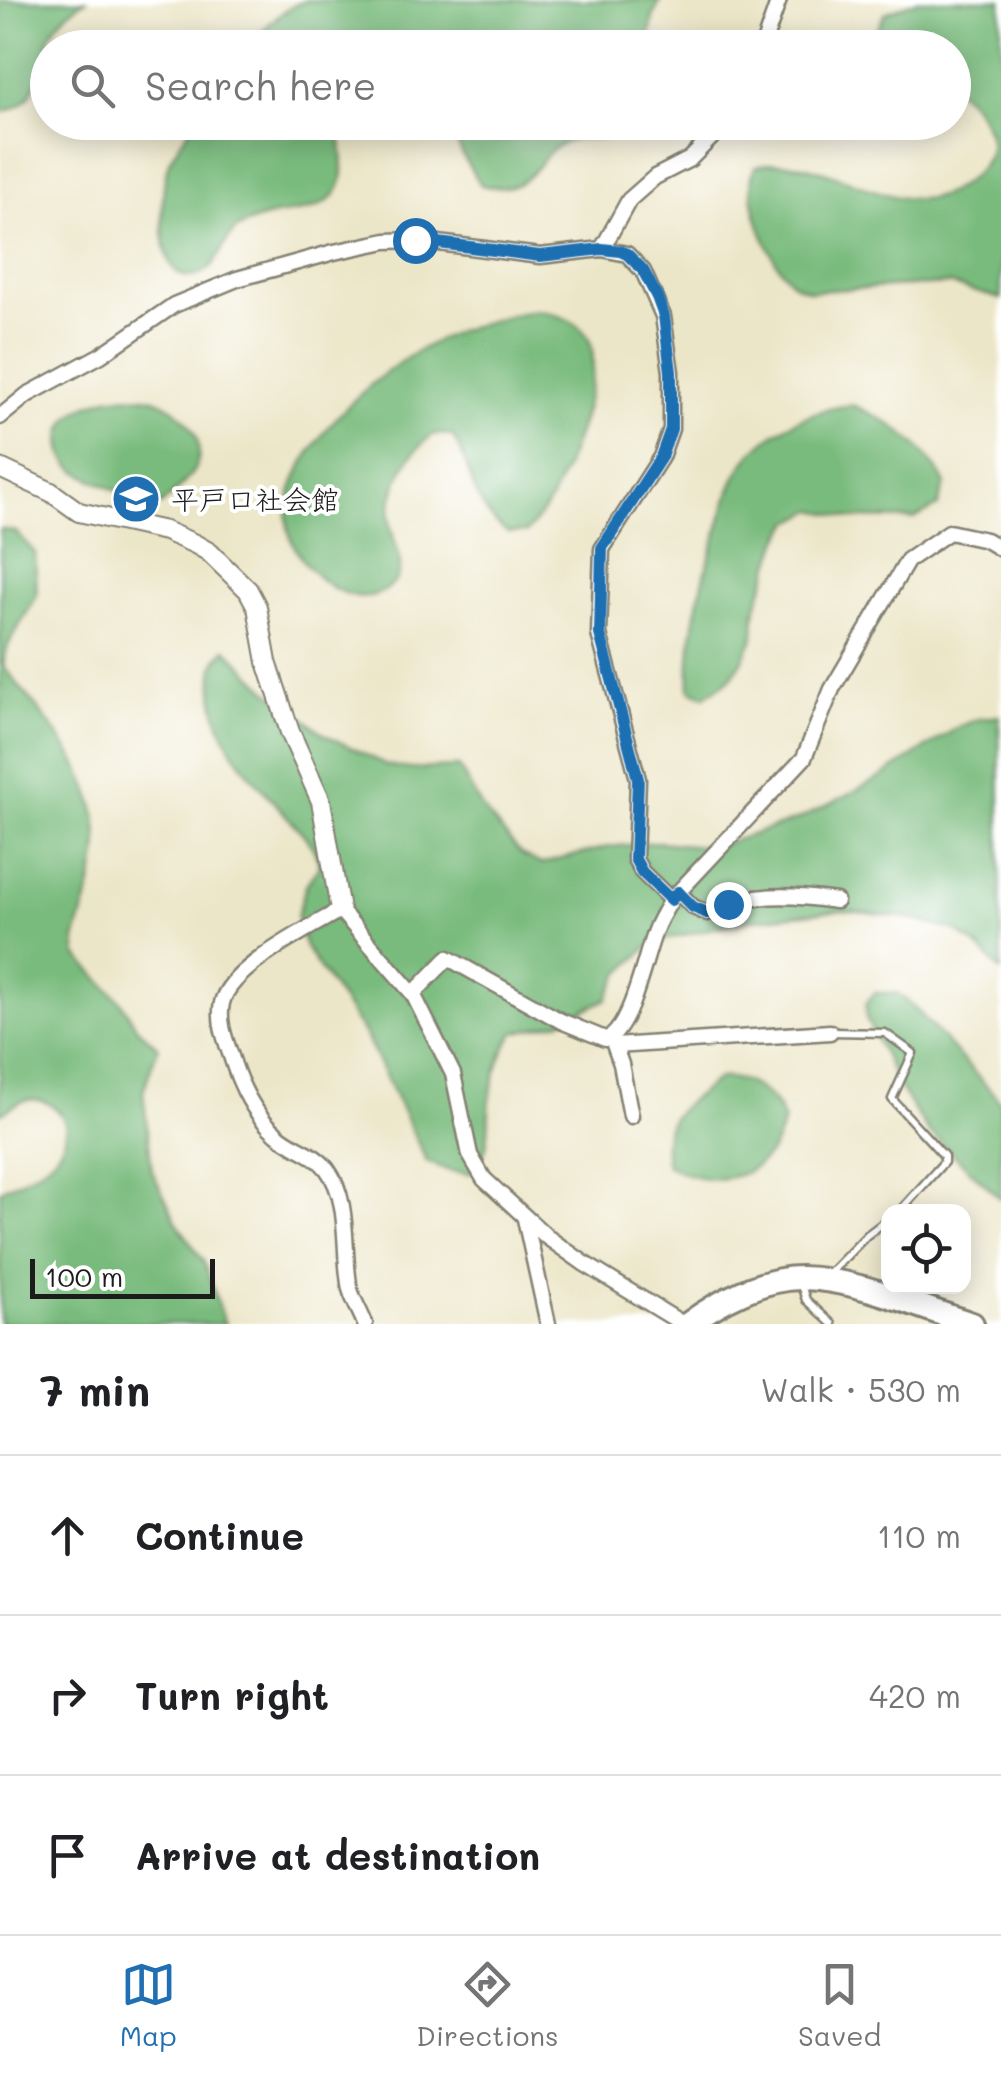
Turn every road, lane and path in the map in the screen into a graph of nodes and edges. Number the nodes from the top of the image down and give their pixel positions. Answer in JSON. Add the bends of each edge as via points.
{"nodes":[{"id":1,"x":779,"y":0,"type":"edge"},
{"id":2,"x":768,"y":30,"type":"edge"},
{"id":3,"x":709,"y":140,"type":"edge"},
{"id":4,"x":602,"y":249,"type":"junction"},
{"id":5,"x":0,"y":417,"type":"edge"},
{"id":6,"x":0,"y":468,"type":"edge"},
{"id":7,"x":1001,"y":549,"type":"edge"},
{"id":8,"x":675,"y":896,"type":"junction"},
{"id":9,"x":836,"y":901,"type":"dead end"},
{"id":10,"x":340,"y":910,"type":"junction"},
{"id":11,"x":412,"y":994,"type":"junction"},
{"id":12,"x":830,"y":1032,"type":"joint"},
{"id":13,"x":613,"y":1042,"type":"junction"},
{"id":14,"x":631,"y":1116,"type":"dead end"},
{"id":15,"x":905,"y":1204,"type":"edge"},
{"id":16,"x":525,"y":1218,"type":"junction"},
{"id":17,"x":881,"y":1224,"type":"edge"},
{"id":18,"x":799,"y":1278,"type":"junction"},
{"id":19,"x":823,"y":1282,"type":"junction"},
{"id":20,"x":366,"y":1324,"type":"edge"},
{"id":21,"x":548,"y":1324,"type":"edge"},
{"id":22,"x":686,"y":1324,"type":"edge"},
{"id":23,"x":832,"y":1324,"type":"edge"},
{"id":24,"x":972,"y":1324,"type":"edge"}],
"edges":[{"from":1,"to":2,"type":"street"},
{"from":3,"to":4,"type":"street","via":[[629,200]]},
{"from":4,"to":5,"type":"street","via":[[555,257],[386,241],[237,279],[174,305]]},
{"from":4,"to":8,"type":"street","via":[[627,254],[643,270],[664,316],[671,372],[671,429],[661,457],[602,548],[600,634],[638,779],[635,859]]},
{"from":6,"to":10,"type":"street","via":[[79,512],[195,544],[248,590],[290,732],[321,802]]},
{"from":7,"to":8,"type":"street","via":[[950,532],[908,560],[832,689],[804,758]]},
{"from":8,"to":9,"type":"street","via":[[707,913],[760,896]]},
{"from":8,"to":13,"type":"street"},
{"from":10,"to":11,"type":"street"},
{"from":10,"to":20,"type":"street","via":[[259,960],[228,989],[220,1021],[252,1106],[332,1179],[350,1289]]},
{"from":11,"to":13,"type":"street","via":[[448,958],[560,1022]]},
{"from":11,"to":16,"type":"street","via":[[453,1074],[470,1155],[484,1179]]},
{"from":12,"to":13,"type":"street"},
{"from":12,"to":15,"type":"lane","via":[[885,1033],[913,1053],[892,1098],[944,1162]]},
{"from":13,"to":14,"type":"street"},
{"from":16,"to":21,"type":"street"},
{"from":16,"to":22,"type":"street"},
{"from":17,"to":19,"type":"lane"},
{"from":18,"to":19,"type":"highway"},
{"from":18,"to":22,"type":"highway","via":[[734,1297]]},
{"from":18,"to":23,"type":"lane","via":[[806,1300]]},
{"from":19,"to":24,"type":"highway"}]}
